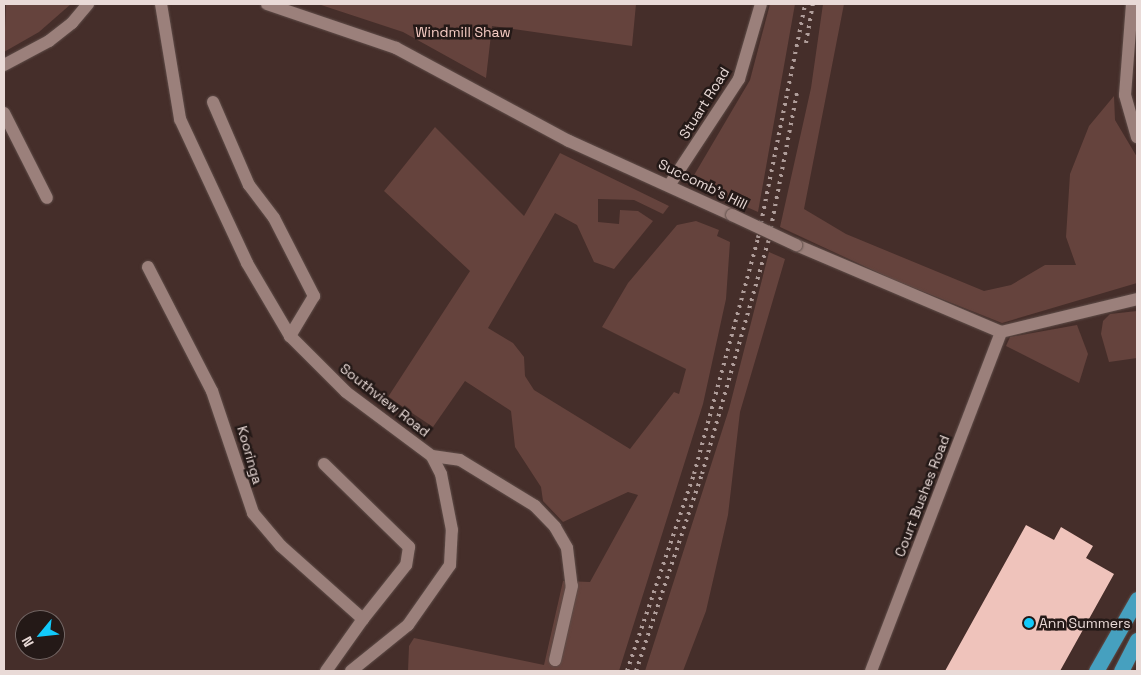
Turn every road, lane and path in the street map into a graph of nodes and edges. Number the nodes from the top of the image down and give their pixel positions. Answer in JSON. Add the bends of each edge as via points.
{"nodes":[{"id":1,"x":88,"y":4,"type":"edge"},
{"id":2,"x":161,"y":4,"type":"edge"},
{"id":3,"x":267,"y":4,"type":"edge"},
{"id":4,"x":761,"y":4,"type":"edge"},
{"id":5,"x":1132,"y":4,"type":"edge"},
{"id":6,"x":4,"y":65,"type":"edge"},
{"id":7,"x":212,"y":102,"type":"dead end"},
{"id":8,"x":4,"y":113,"type":"edge"},
{"id":9,"x":1137,"y":137,"type":"edge"},
{"id":10,"x":670,"y":184,"type":"junction"},
{"id":11,"x":47,"y":198,"type":"dead end"},
{"id":12,"x":148,"y":267,"type":"dead end"},
{"id":13,"x":1137,"y":299,"type":"edge"},
{"id":14,"x":1001,"y":332,"type":"junction"},
{"id":15,"x":290,"y":336,"type":"junction"},
{"id":16,"x":432,"y":456,"type":"junction"},
{"id":17,"x":324,"y":464,"type":"dead end"},
{"id":18,"x":1137,"y":599,"type":"edge"},
{"id":19,"x":363,"y":619,"type":"junction"},
{"id":20,"x":1137,"y":640,"type":"edge"},
{"id":21,"x":555,"y":660,"type":"dead end"},
{"id":22,"x":326,"y":671,"type":"edge"},
{"id":23,"x":351,"y":671,"type":"edge"},
{"id":24,"x":871,"y":671,"type":"edge"},
{"id":25,"x":1096,"y":671,"type":"edge"},
{"id":26,"x":1121,"y":671,"type":"edge"}],
"edges":[{"from":1,"to":6,"type":"street","via":[[72,23],[48,41]]},
{"from":2,"to":15,"type":"street","name":"Southview Road","via":[[180,119],[247,263]]},
{"from":3,"to":10,"type":"street","name":"Succomb's Hill","via":[[396,48],[569,141]]},
{"from":4,"to":10,"type":"street","name":"Stuart Road","via":[[739,78]]},
{"from":5,"to":9,"type":"street","via":[[1126,95]]},
{"from":7,"to":15,"type":"street","via":[[249,186],[274,218],[314,296]]},
{"from":8,"to":11,"type":"street"},
{"from":10,"to":14,"type":"street","name":"Succomb's Hill","bridge":true,"via":[[796,245]]},
{"from":12,"to":19,"type":"street","name":"Kooringa","via":[[212,391],[253,514],[281,546]]},
{"from":13,"to":14,"type":"street"},
{"from":14,"to":24,"type":"street","name":"Court Bushes Road"},
{"from":15,"to":16,"type":"street","name":"Southview Road","via":[[346,392]]},
{"from":16,"to":21,"type":"street","name":"Southview Road","via":[[460,460],[536,506],[555,527],[567,548],[572,586]]},
{"from":16,"to":23,"type":"street","via":[[441,474],[452,530],[450,565],[408,625]]},
{"from":17,"to":19,"type":"street","via":[[409,547],[406,565]]},
{"from":18,"to":25,"type":"highway"},
{"from":19,"to":22,"type":"street"},
{"from":20,"to":26,"type":"highway"}]}
